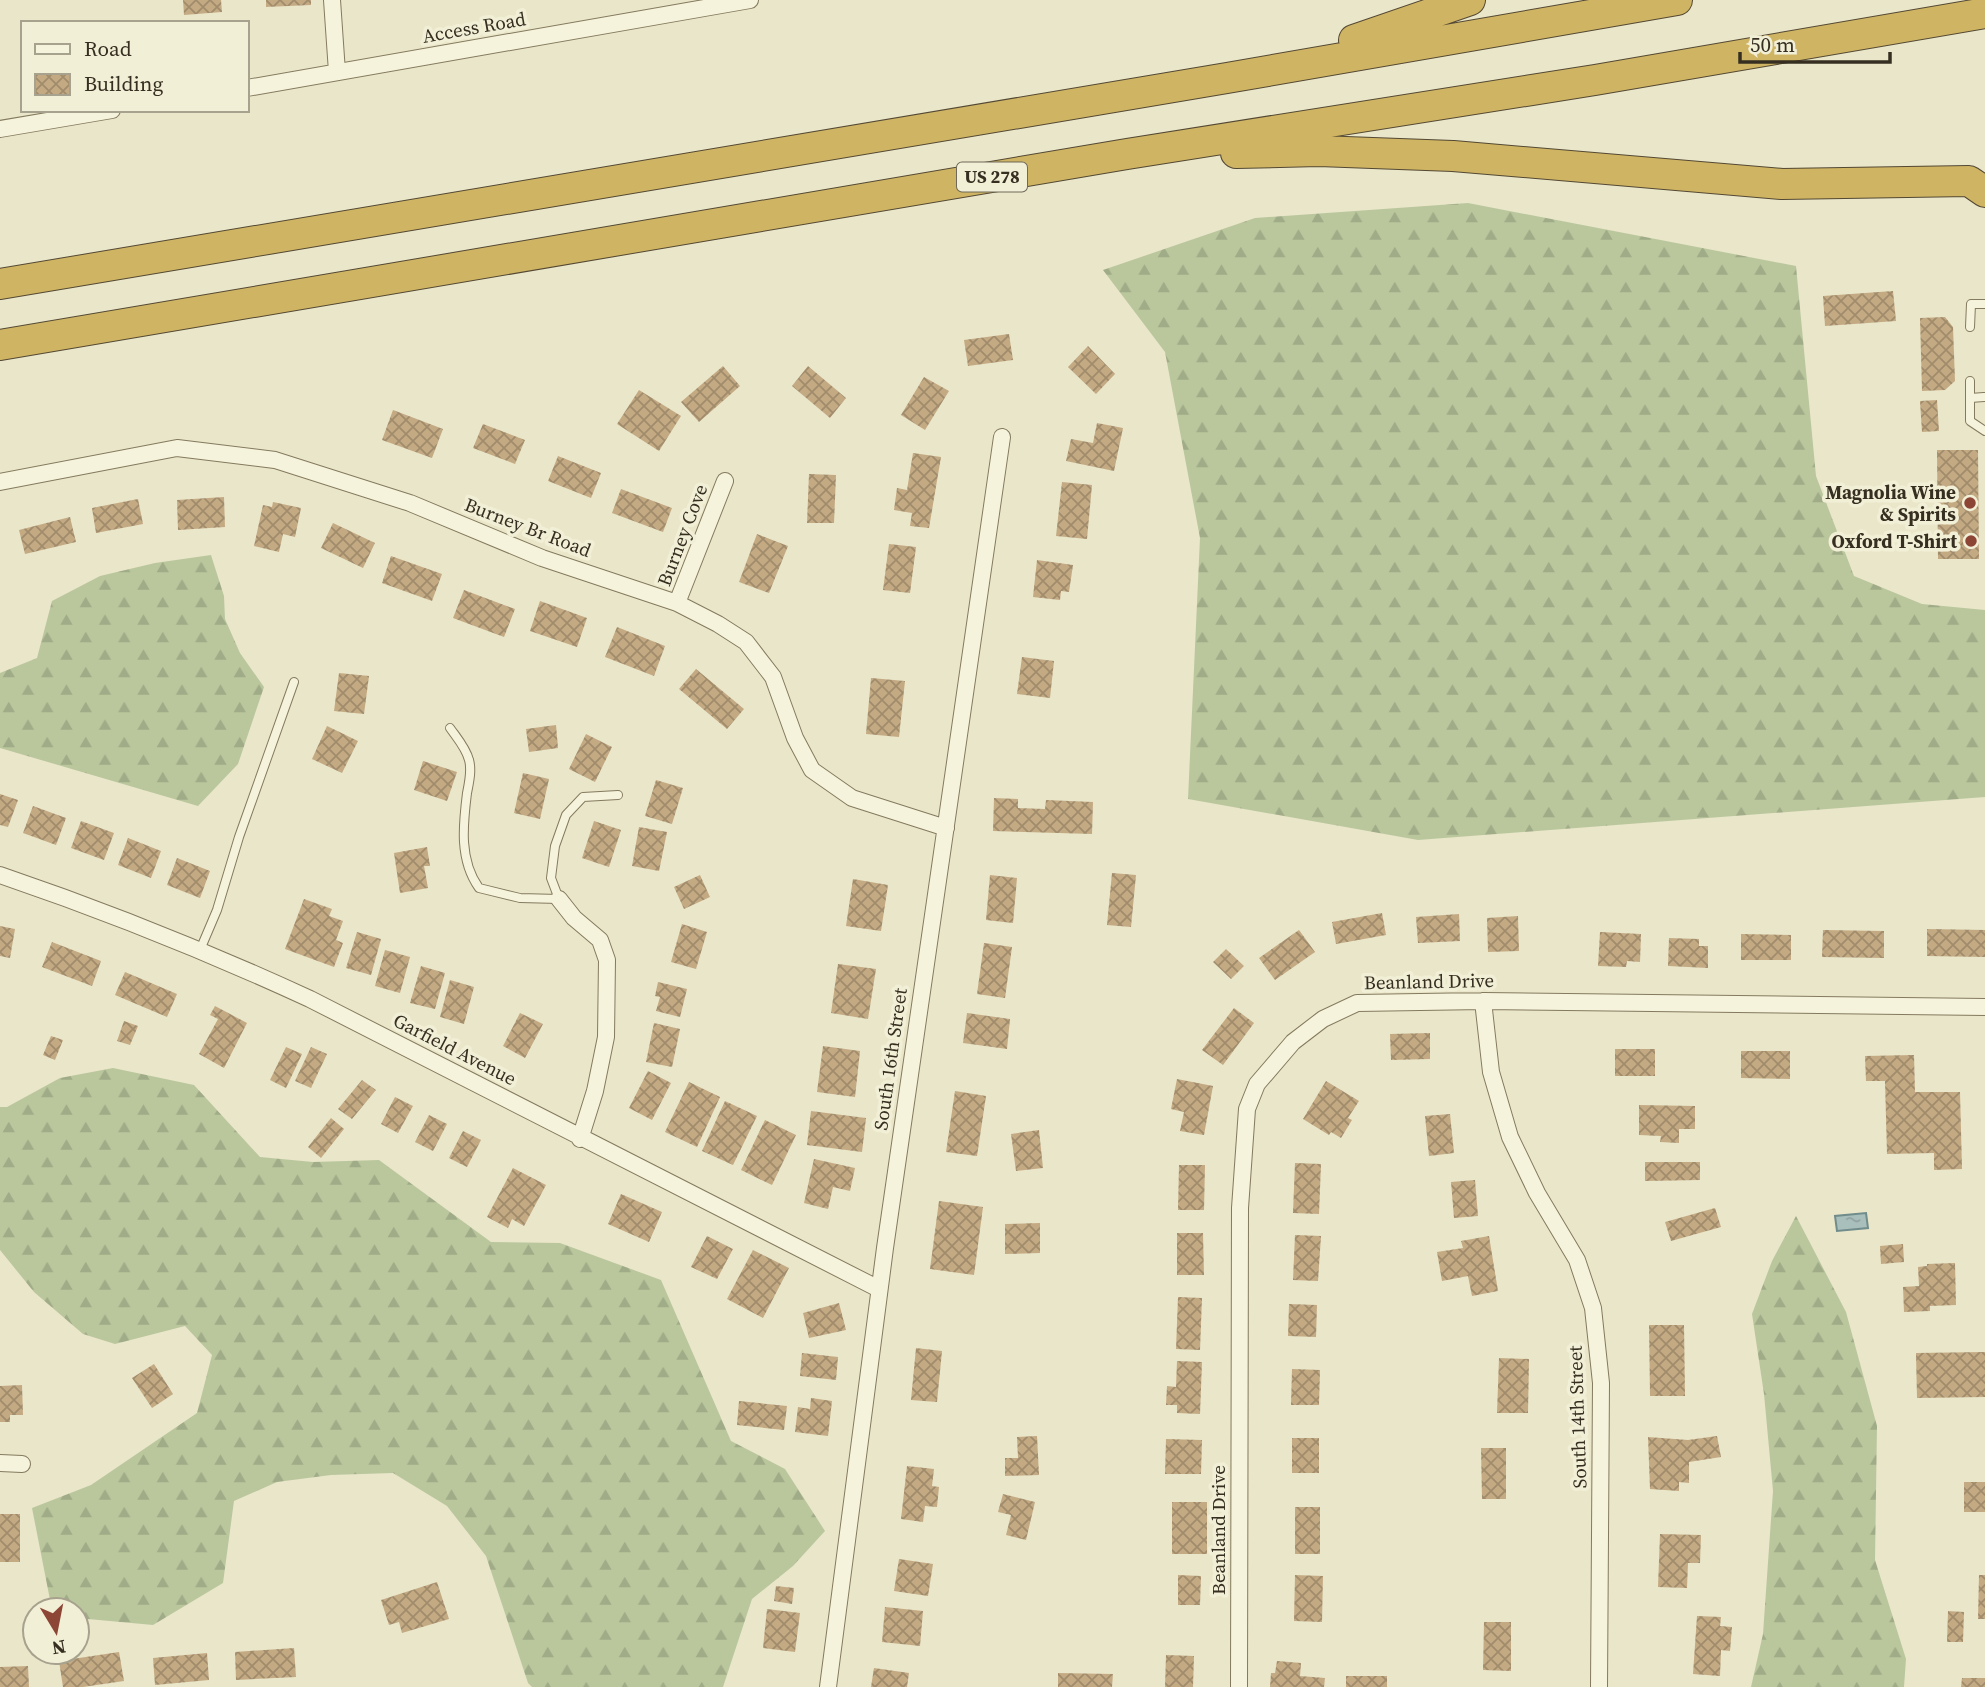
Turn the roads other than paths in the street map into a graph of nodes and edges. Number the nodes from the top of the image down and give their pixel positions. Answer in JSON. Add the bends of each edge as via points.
{"nodes":[{"id":1,"x":332,"y":0,"type":"edge"},
{"id":2,"x":750,"y":0,"type":"edge"},
{"id":3,"x":1469,"y":0,"type":"edge"},
{"id":4,"x":1677,"y":0,"type":"edge"},
{"id":5,"x":1985,"y":13,"type":"edge"},
{"id":6,"x":337,"y":72,"type":"junction"},
{"id":7,"x":1227,"y":78,"type":"junction"},
{"id":8,"x":248,"y":88,"type":"edge"},
{"id":9,"x":100,"y":112,"type":"edge"},
{"id":10,"x":0,"y":129,"type":"edge"},
{"id":11,"x":1127,"y":154,"type":"junction"},
{"id":12,"x":1985,"y":192,"type":"edge"},
{"id":13,"x":0,"y":284,"type":"edge"},
{"id":14,"x":1985,"y":304,"type":"edge"},
{"id":15,"x":1970,"y":327,"type":"dead end"},
{"id":16,"x":0,"y":345,"type":"edge"},
{"id":17,"x":1970,"y":381,"type":"dead end"},
{"id":18,"x":1984,"y":397,"type":"edge"},
{"id":19,"x":1970,"y":398,"type":"junction"},
{"id":20,"x":1985,"y":431,"type":"edge"},
{"id":21,"x":1002,"y":437,"type":"dead end"},
{"id":22,"x":725,"y":481,"type":"dead end"},
{"id":23,"x":0,"y":482,"type":"edge"},
{"id":24,"x":677,"y":603,"type":"junction"},
{"id":25,"x":294,"y":682,"type":"dead end"},
{"id":26,"x":450,"y":728,"type":"dead end"},
{"id":27,"x":618,"y":795,"type":"dead end"},
{"id":28,"x":946,"y":828,"type":"junction"},
{"id":29,"x":0,"y":875,"type":"edge"},
{"id":30,"x":559,"y":899,"type":"junction"},
{"id":31,"x":200,"y":950,"type":"junction"},
{"id":32,"x":1483,"y":1001,"type":"junction"},
{"id":33,"x":1985,"y":1007,"type":"edge"},
{"id":34,"x":580,"y":1139,"type":"junction"},
{"id":35,"x":879,"y":1289,"type":"junction"},
{"id":36,"x":0,"y":1463,"type":"edge"},
{"id":37,"x":22,"y":1464,"type":"dead end"},
{"id":38,"x":828,"y":1687,"type":"edge"},
{"id":39,"x":1239,"y":1687,"type":"edge"},
{"id":40,"x":1599,"y":1687,"type":"edge"}],
"edges":[{"from":1,"to":6,"type":"street"},
{"from":2,"to":6,"type":"street","name":"Access Road"},
{"from":3,"to":7,"type":"highway","via":[[1387,31]]},
{"from":4,"to":7,"type":"highway"},
{"from":5,"to":11,"type":"highway","number":"US 278"},
{"from":6,"to":8,"type":"street","name":"Access Road"},
{"from":7,"to":13,"type":"highway"},
{"from":9,"to":10,"type":"street"},
{"from":11,"to":12,"type":"highway","via":[[1319,151],[1453,156],[1782,184],[1969,181]]},
{"from":11,"to":16,"type":"highway","number":"US 278"},
{"from":14,"to":15,"type":"lane","via":[[1971,304]]},
{"from":17,"to":19,"type":"lane"},
{"from":18,"to":19,"type":"lane"},
{"from":19,"to":20,"type":"lane","via":[[1970,421]]},
{"from":21,"to":28,"type":"street","name":"South 16th Street"},
{"from":22,"to":24,"type":"street","name":"Burney Cove"},
{"from":23,"to":24,"type":"street","name":"Burney Br Road","via":[[177,449],[275,460],[410,503],[542,558]]},
{"from":24,"to":28,"type":"street","name":"Burney Br Road","via":[[746,642],[773,677],[794,738],[812,770],[852,798]]},
{"from":25,"to":31,"type":"lane"},
{"from":26,"to":30,"type":"lane","via":[[470,764],[463,819],[470,876],[479,888],[520,898]]},
{"from":27,"to":30,"type":"lane","via":[[583,797],[566,815],[555,846],[551,878]]},
{"from":28,"to":35,"type":"street","name":"South 16th Street"},
{"from":29,"to":31,"type":"street","name":"Garfield Avenue"},
{"from":30,"to":34,"type":"street","via":[[600,940],[607,960],[606,1037]]},
{"from":31,"to":34,"type":"street","name":"Garfield Avenue","via":[[310,999]]},
{"from":32,"to":33,"type":"street","name":"Beanland Drive"},
{"from":32,"to":39,"type":"street","name":"Beanland Drive","via":[[1357,1003],[1323,1019],[1293,1042],[1251,1096],[1241,1184]]},
{"from":32,"to":40,"type":"street","name":"South 14th Street","via":[[1491,1072],[1510,1137],[1577,1261],[1593,1308],[1601,1384]]},
{"from":34,"to":35,"type":"street","name":"Garfield Avenue"},
{"from":35,"to":38,"type":"street","name":"South 16th Street"},
{"from":36,"to":37,"type":"street"}]}
